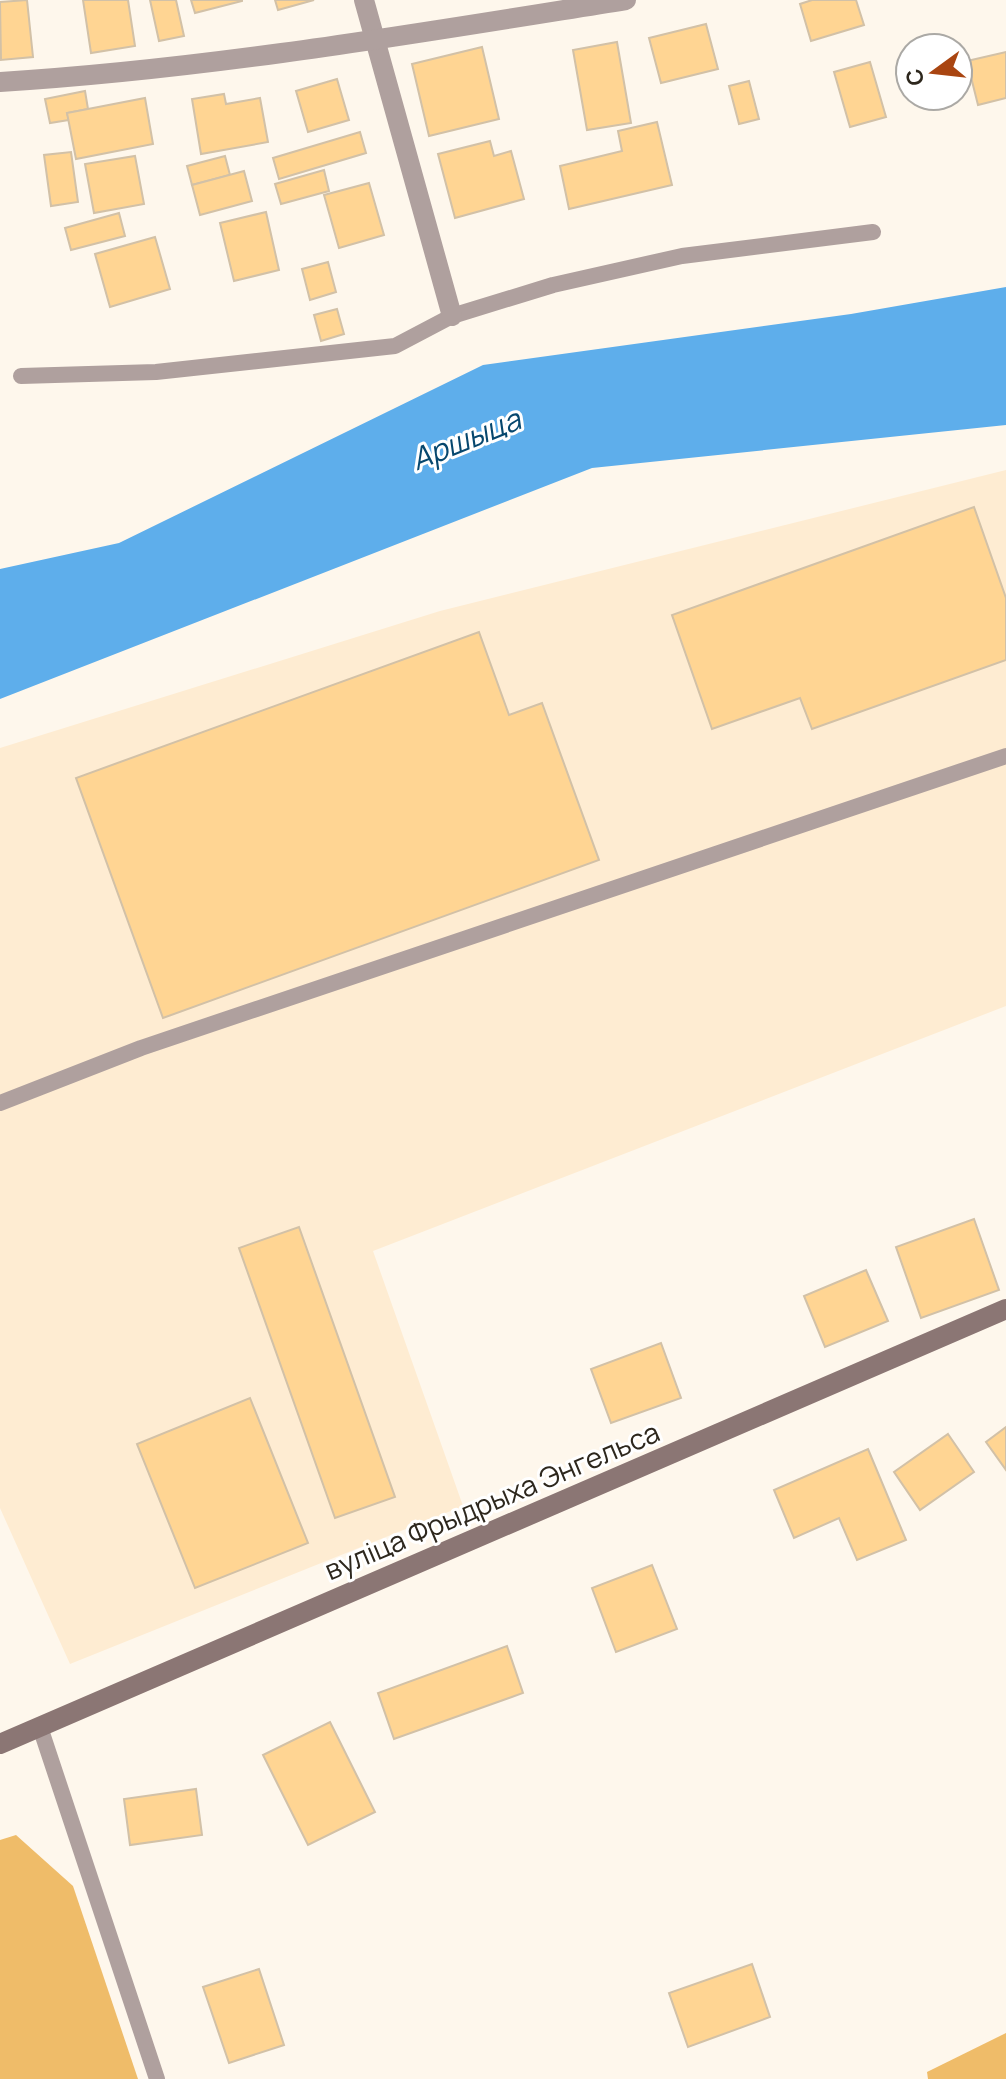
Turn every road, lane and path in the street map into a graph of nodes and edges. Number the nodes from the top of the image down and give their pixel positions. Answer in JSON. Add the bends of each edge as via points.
{"nodes":[{"id":1,"x":364,"y":0,"type":"edge"},
{"id":2,"x":626,"y":0,"type":"edge"},
{"id":3,"x":374,"y":40,"type":"junction"},
{"id":4,"x":0,"y":82,"type":"edge"},
{"id":5,"x":873,"y":232,"type":"dead end"},
{"id":6,"x":452,"y":316,"type":"junction"},
{"id":7,"x":21,"y":376,"type":"dead end"},
{"id":8,"x":1006,"y":756,"type":"edge"},
{"id":9,"x":0,"y":1103,"type":"edge"},
{"id":10,"x":1006,"y":1309,"type":"edge"},
{"id":11,"x":40,"y":1727,"type":"junction"},
{"id":12,"x":0,"y":1744,"type":"edge"},
{"id":13,"x":157,"y":2079,"type":"edge"}],
"edges":[{"from":1,"to":3,"type":"street"},
{"from":2,"to":3,"type":"street"},
{"from":3,"to":4,"type":"street"},
{"from":3,"to":6,"type":"street"},
{"from":5,"to":6,"type":"lane","via":[[682,256],[553,285]]},
{"from":6,"to":7,"type":"lane","via":[[395,346],[156,372]]},
{"from":8,"to":9,"type":"lane","via":[[141,1048]]},
{"from":10,"to":11,"type":"street","name":"вуліца Фрыдрыха Энгельса"},
{"from":11,"to":12,"type":"street","name":"вуліца Фрыдрыха Энгельса"},
{"from":11,"to":13,"type":"lane"}]}
